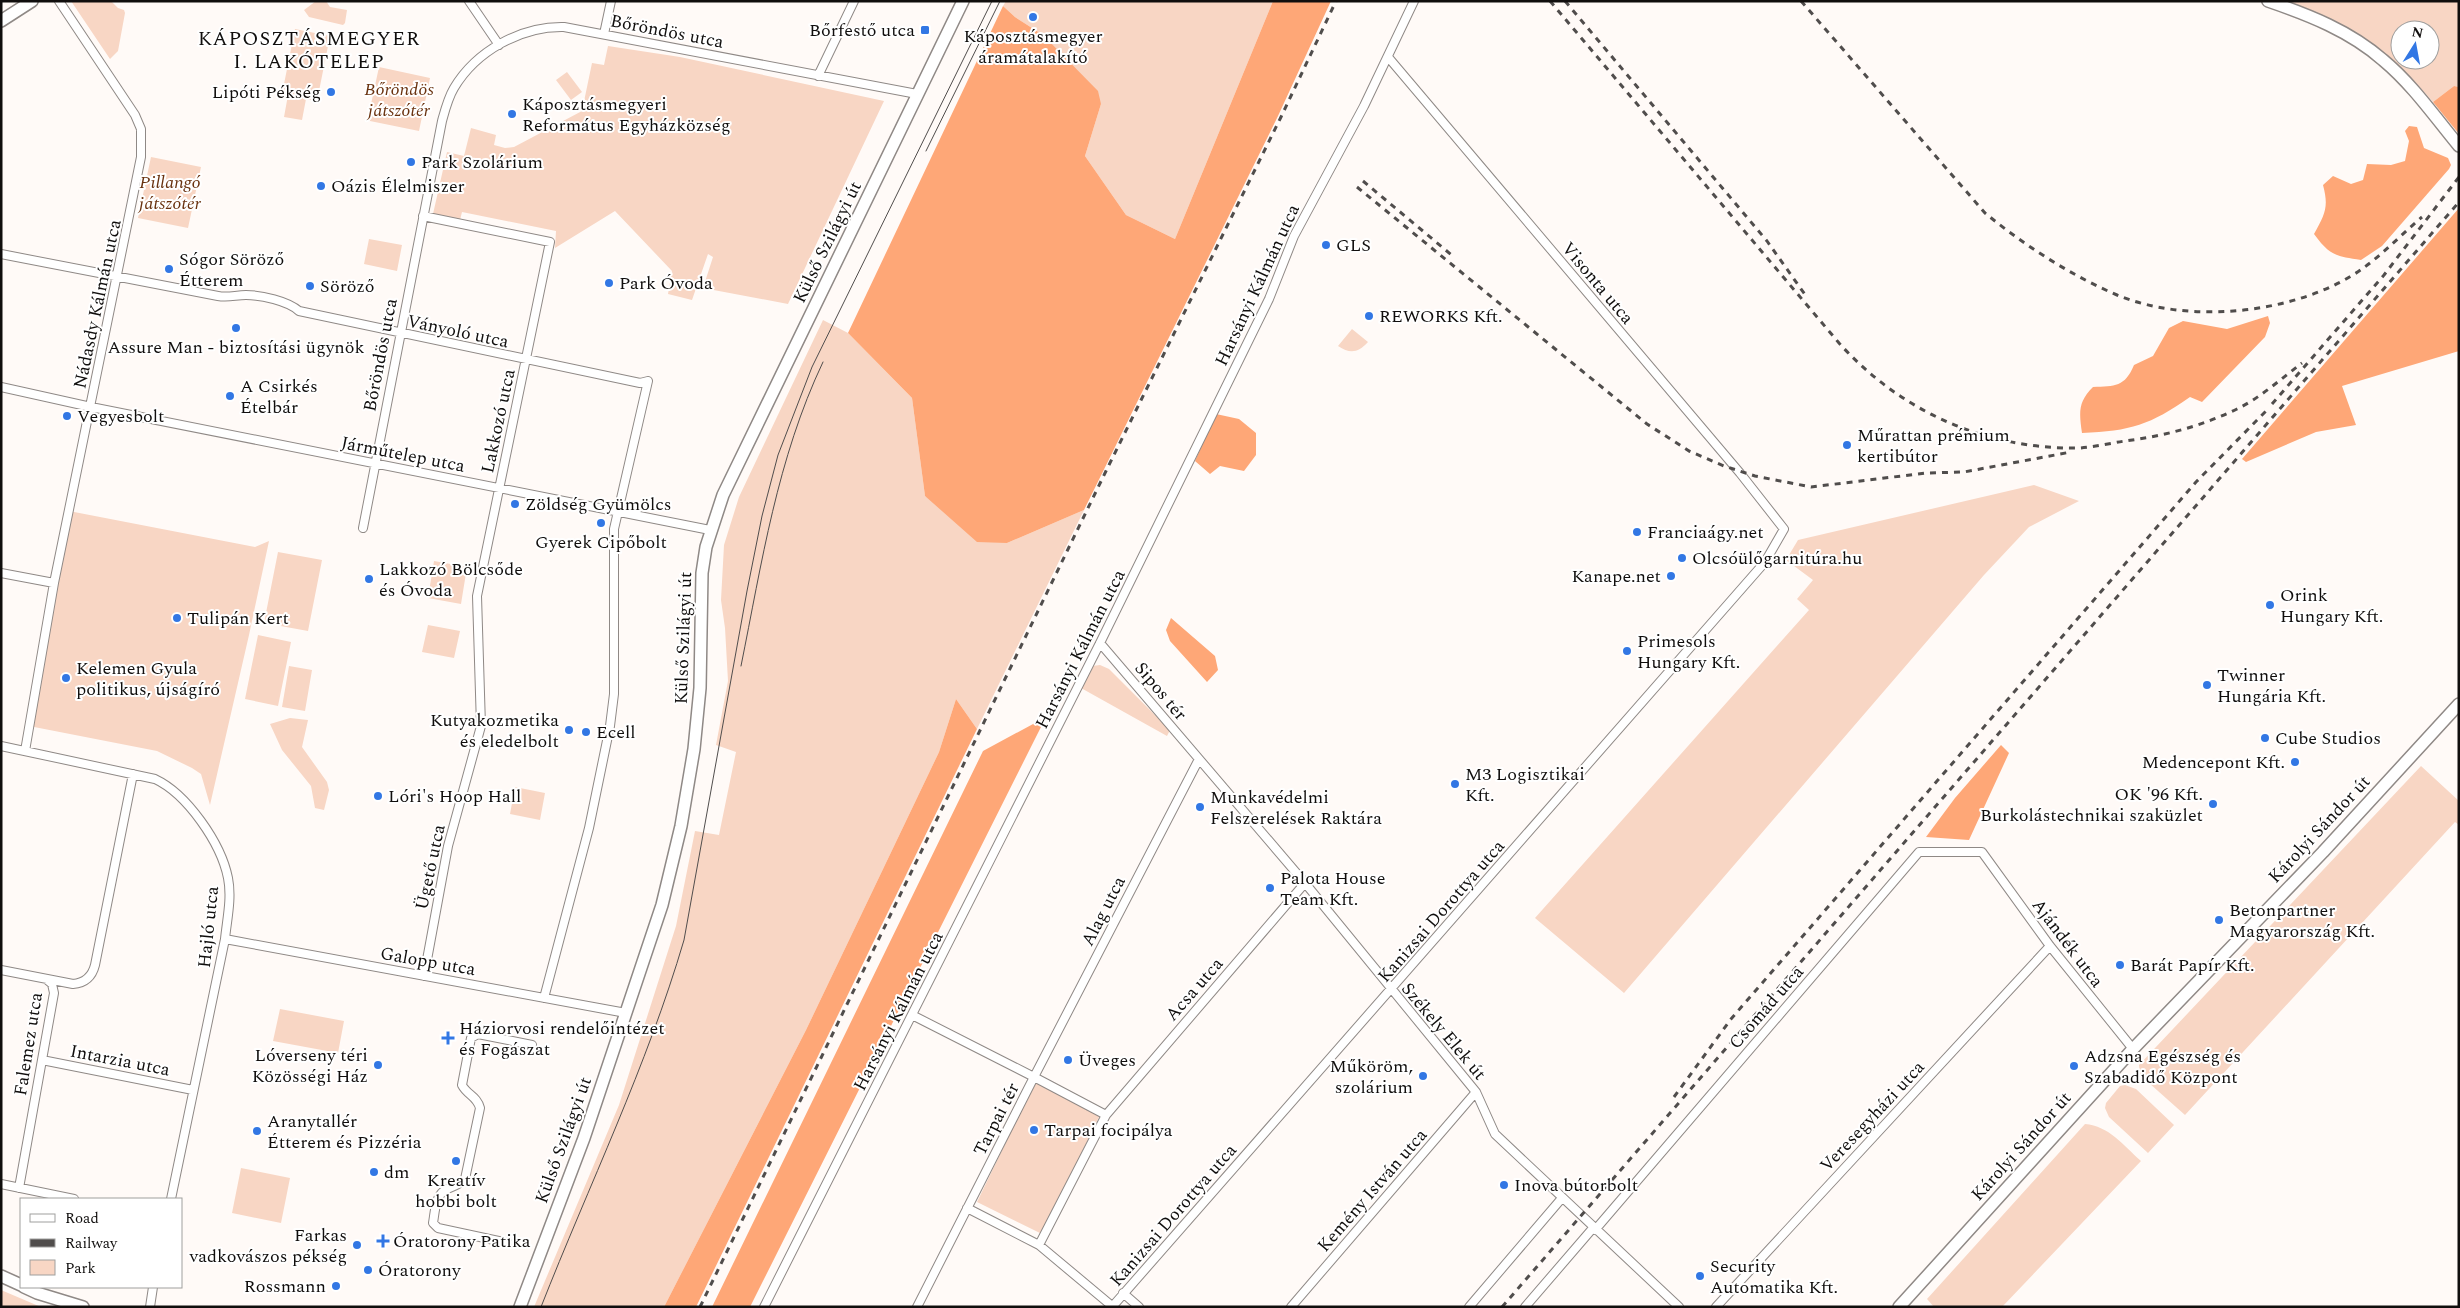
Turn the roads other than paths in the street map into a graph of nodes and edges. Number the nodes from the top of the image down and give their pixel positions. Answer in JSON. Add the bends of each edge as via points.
{"nodes":[{"id":1,"x":32,"y":1,"type":"edge"},
{"id":2,"x":59,"y":1,"type":"edge"},
{"id":3,"x":469,"y":1,"type":"edge"},
{"id":4,"x":611,"y":1,"type":"edge"},
{"id":5,"x":854,"y":1,"type":"edge"},
{"id":6,"x":963,"y":1,"type":"edge"},
{"id":7,"x":1414,"y":1,"type":"edge"},
{"id":8,"x":2268,"y":1,"type":"edge"},
{"id":9,"x":1,"y":20,"type":"edge"},
{"id":10,"x":604,"y":34,"type":"junction"},
{"id":11,"x":499,"y":45,"type":"junction"},
{"id":12,"x":1388,"y":57,"type":"junction"},
{"id":13,"x":818,"y":76,"type":"junction"},
{"id":14,"x":917,"y":94,"type":"junction"},
{"id":15,"x":2459,"y":146,"type":"edge"},
{"id":16,"x":423,"y":216,"type":"junction"},
{"id":17,"x":1,"y":254,"type":"edge"},
{"id":18,"x":118,"y":278,"type":"junction"},
{"id":19,"x":400,"y":334,"type":"junction"},
{"id":20,"x":527,"y":360,"type":"junction"},
{"id":21,"x":1,"y":387,"type":"edge"},
{"id":22,"x":91,"y":407,"type":"junction"},
{"id":23,"x":375,"y":464,"type":"junction"},
{"id":24,"x":500,"y":488,"type":"junction"},
{"id":25,"x":618,"y":512,"type":"junction"},
{"id":26,"x":362,"y":528,"type":"dead end"},
{"id":27,"x":1784,"y":529,"type":"joint"},
{"id":28,"x":710,"y":530,"type":"junction"},
{"id":29,"x":1,"y":573,"type":"edge"},
{"id":30,"x":54,"y":583,"type":"junction"},
{"id":31,"x":1100,"y":643,"type":"junction"},
{"id":32,"x":2459,"y":704,"type":"edge"},
{"id":33,"x":479,"y":736,"type":"joint"},
{"id":34,"x":1,"y":746,"type":"edge"},
{"id":35,"x":25,"y":751,"type":"junction"},
{"id":36,"x":1199,"y":758,"type":"junction"},
{"id":37,"x":133,"y":774,"type":"junction"},
{"id":38,"x":1982,"y":852,"type":"joint"},
{"id":39,"x":1305,"y":883,"type":"junction"},
{"id":40,"x":225,"y":939,"type":"junction"},
{"id":41,"x":2050,"y":946,"type":"junction"},
{"id":42,"x":1,"y":970,"type":"edge"},
{"id":43,"x":424,"y":976,"type":"junction"},
{"id":44,"x":46,"y":979,"type":"junction"},
{"id":45,"x":1391,"y":990,"type":"junction"},
{"id":46,"x":544,"y":998,"type":"junction"},
{"id":47,"x":626,"y":1013,"type":"junction"},
{"id":48,"x":912,"y":1015,"type":"junction"},
{"id":49,"x":532,"y":1045,"type":"dead end"},
{"id":50,"x":2133,"y":1049,"type":"junction"},
{"id":51,"x":42,"y":1060,"type":"junction"},
{"id":52,"x":1034,"y":1077,"type":"junction"},
{"id":53,"x":193,"y":1090,"type":"junction"},
{"id":54,"x":1476,"y":1092,"type":"junction"},
{"id":55,"x":1106,"y":1115,"type":"junction"},
{"id":56,"x":1,"y":1184,"type":"edge"},
{"id":57,"x":19,"y":1188,"type":"junction"},
{"id":58,"x":69,"y":1198,"type":"edge"},
{"id":59,"x":171,"y":1198,"type":"edge"},
{"id":60,"x":1562,"y":1198,"type":"junction"},
{"id":61,"x":967,"y":1208,"type":"junction"},
{"id":62,"x":1594,"y":1229,"type":"junction"},
{"id":63,"x":508,"y":1243,"type":"dead end"},
{"id":64,"x":1039,"y":1245,"type":"junction"},
{"id":65,"x":1,"y":1276,"type":"edge"},
{"id":66,"x":20,"y":1285,"type":"edge"},
{"id":67,"x":29,"y":1288,"type":"edge"},
{"id":68,"x":153,"y":1288,"type":"edge"},
{"id":69,"x":1123,"y":1293,"type":"junction"},
{"id":70,"x":1112,"y":1306,"type":"edge"},
{"id":71,"x":83,"y":1307,"type":"edge"},
{"id":72,"x":150,"y":1307,"type":"edge"},
{"id":73,"x":520,"y":1307,"type":"edge"},
{"id":74,"x":764,"y":1307,"type":"edge"},
{"id":75,"x":917,"y":1307,"type":"edge"},
{"id":76,"x":1139,"y":1307,"type":"edge"},
{"id":77,"x":1291,"y":1307,"type":"edge"},
{"id":78,"x":1469,"y":1307,"type":"edge"},
{"id":79,"x":1525,"y":1307,"type":"edge"},
{"id":80,"x":1679,"y":1307,"type":"edge"},
{"id":81,"x":1716,"y":1307,"type":"edge"},
{"id":82,"x":1899,"y":1307,"type":"edge"}],
"edges":[{"from":1,"to":9,"type":"street"},
{"from":2,"to":18,"type":"street","name":"Nádasdy Kálmán utca","via":[[141,129],[141,157]]},
{"from":3,"to":11,"type":"street"},
{"from":4,"to":10,"type":"street"},
{"from":5,"to":13,"type":"street"},
{"from":6,"to":14,"type":"street","name":"Külső Szilágyi út"},
{"from":7,"to":12,"type":"street","name":"Harsányi Kálmán utca"},
{"from":8,"to":15,"type":"street","via":[[2302,12],[2341,31],[2383,59]]},
{"from":10,"to":11,"type":"street","name":"Bőröndös utca","via":[[550,27],[522,33]]},
{"from":10,"to":13,"type":"street","name":"Bőröndös utca"},
{"from":11,"to":16,"type":"street","name":"Bőröndös utca","via":[[470,67],[453,90],[445,112]]},
{"from":12,"to":27,"type":"street","name":"Visonta utca"},
{"from":12,"to":31,"type":"street","name":"Harsányi Kálmán utca","via":[[1294,236],[1269,299]]},
{"from":13,"to":14,"type":"street","name":"Bőröndös utca"},
{"from":14,"to":28,"type":"street","name":"Külső Szilágyi út","via":[[723,495]]},
{"from":16,"to":19,"type":"street","name":"Bőröndös utca"},
{"from":16,"to":20,"type":"street","name":"Lakkozó utca","via":[[550,242]]},
{"from":17,"to":18,"type":"street","name":"Ványoló utca"},
{"from":18,"to":19,"type":"street","name":"Ványoló utca","via":[[228,298],[246,295],[276,300],[291,304],[299,311]]},
{"from":18,"to":22,"type":"street","name":"Nádasdy Kálmán utca"},
{"from":19,"to":20,"type":"street","name":"Ványoló utca"},
{"from":19,"to":23,"type":"street","name":"Bőröndös utca"},
{"from":20,"to":24,"type":"street","name":"Lakkozó utca"},
{"from":20,"to":25,"type":"street","name":"Ványoló utca","via":[[640,383],[648,380]]},
{"from":21,"to":22,"type":"street","name":"Járműtelep utca"},
{"from":22,"to":23,"type":"street","name":"Járműtelep utca"},
{"from":22,"to":30,"type":"street","name":"Nádasdy Kálmán utca"},
{"from":23,"to":24,"type":"street","name":"Járműtelep utca"},
{"from":23,"to":26,"type":"street","name":"Bőröndös utca"},
{"from":24,"to":25,"type":"street","name":"Járműtelep utca"},
{"from":24,"to":33,"type":"street","name":"Lakkozó utca","via":[[478,596]]},
{"from":25,"to":28,"type":"street","name":"Járműtelep utca"},
{"from":25,"to":46,"type":"street","via":[[614,529],[614,694],[610,726],[589,828]]},
{"from":27,"to":45,"type":"street","name":"Kanizsai Dorottya utca","via":[[1765,562]]},
{"from":28,"to":47,"type":"street","name":"Külső Szilágyi út","via":[[702,573],[698,721],[684,807],[662,905]]},
{"from":29,"to":30,"type":"street"},
{"from":30,"to":35,"type":"street","name":"Nádasdy Kálmán utca"},
{"from":31,"to":36,"type":"street","name":"Sipos tér"},
{"from":31,"to":48,"type":"street","name":"Harsányi Kálmán utca"},
{"from":32,"to":50,"type":"street","name":"Károlyi Sándor út","via":[[2323,852]]},
{"from":33,"to":43,"type":"street","name":"Ügető utca","via":[[448,846]]},
{"from":34,"to":35,"type":"street","name":"Hajló utca"},
{"from":35,"to":37,"type":"street","name":"Hajló utca"},
{"from":36,"to":39,"type":"street","name":"Székely Elek út"},
{"from":36,"to":52,"type":"street","name":"Alag utca"},
{"from":37,"to":40,"type":"street","name":"Hajló utca","via":[[168,785],[183,798],[219,850],[228,879]]},
{"from":37,"to":44,"type":"street","name":"Falemez utca","via":[[94,970],[81,983]]},
{"from":38,"to":41,"type":"street","name":"Ajándék utca"},
{"from":38,"to":62,"type":"street","name":"Csomád utca","via":[[1919,852]]},
{"from":39,"to":45,"type":"street","name":"Székely Elek út"},
{"from":39,"to":55,"type":"street","name":"Acsa utca"},
{"from":40,"to":43,"type":"street","name":"Galopp utca"},
{"from":40,"to":53,"type":"street","name":"Hajló utca"},
{"from":41,"to":50,"type":"street","name":"Ajándék utca"},
{"from":41,"to":81,"type":"street","name":"Veresegyházi utca"},
{"from":42,"to":44,"type":"street"},
{"from":43,"to":46,"type":"street","name":"Galopp utca"},
{"from":44,"to":51,"type":"street","name":"Falemez utca","via":[[52,984],[54,994]]},
{"from":45,"to":54,"type":"street","name":"Székely Elek út"},
{"from":45,"to":69,"type":"street","name":"Kanizsai Dorottya utca"},
{"from":46,"to":47,"type":"street","name":"Galopp utca"},
{"from":47,"to":73,"type":"street","name":"Külső Szilágyi út","via":[[584,1138]]},
{"from":48,"to":52,"type":"street"},
{"from":48,"to":74,"type":"street","name":"Harsányi Kálmán utca"},
{"from":49,"to":63,"type":"street","via":[[478,1034],[471,1038],[462,1085],[465,1092],[478,1101],[480,1108],[465,1179],[439,1195],[434,1223],[438,1228]]},
{"from":50,"to":82,"type":"street","name":"Károlyi Sándor út"},
{"from":51,"to":53,"type":"street","name":"Intarzia utca"},
{"from":51,"to":57,"type":"street","name":"Falemez utca"},
{"from":52,"to":55,"type":"street","name":"Tarpai tér"},
{"from":52,"to":61,"type":"street","name":"Tarpai tér"},
{"from":53,"to":59,"type":"street","name":"Hajló utca"},
{"from":54,"to":60,"type":"street","name":"Székely Elek út","via":[[1495,1134]]},
{"from":54,"to":77,"type":"street","name":"Kemény István utca"},
{"from":55,"to":64,"type":"street"},
{"from":56,"to":57,"type":"street"},
{"from":57,"to":58,"type":"street"},
{"from":60,"to":62,"type":"street","name":"Székely Elek út"},
{"from":60,"to":78,"type":"street"},
{"from":61,"to":64,"type":"street"},
{"from":61,"to":75,"type":"street"},
{"from":62,"to":79,"type":"street","name":"Csomád utca"},
{"from":62,"to":80,"type":"street","name":"Székely Elek út"},
{"from":64,"to":70,"type":"street"},
{"from":65,"to":66,"type":"street"},
{"from":67,"to":71,"type":"street"},
{"from":68,"to":72,"type":"street"},
{"from":69,"to":70,"type":"street","name":"Kanizsai Dorottya utca"},
{"from":69,"to":76,"type":"street"}]}
